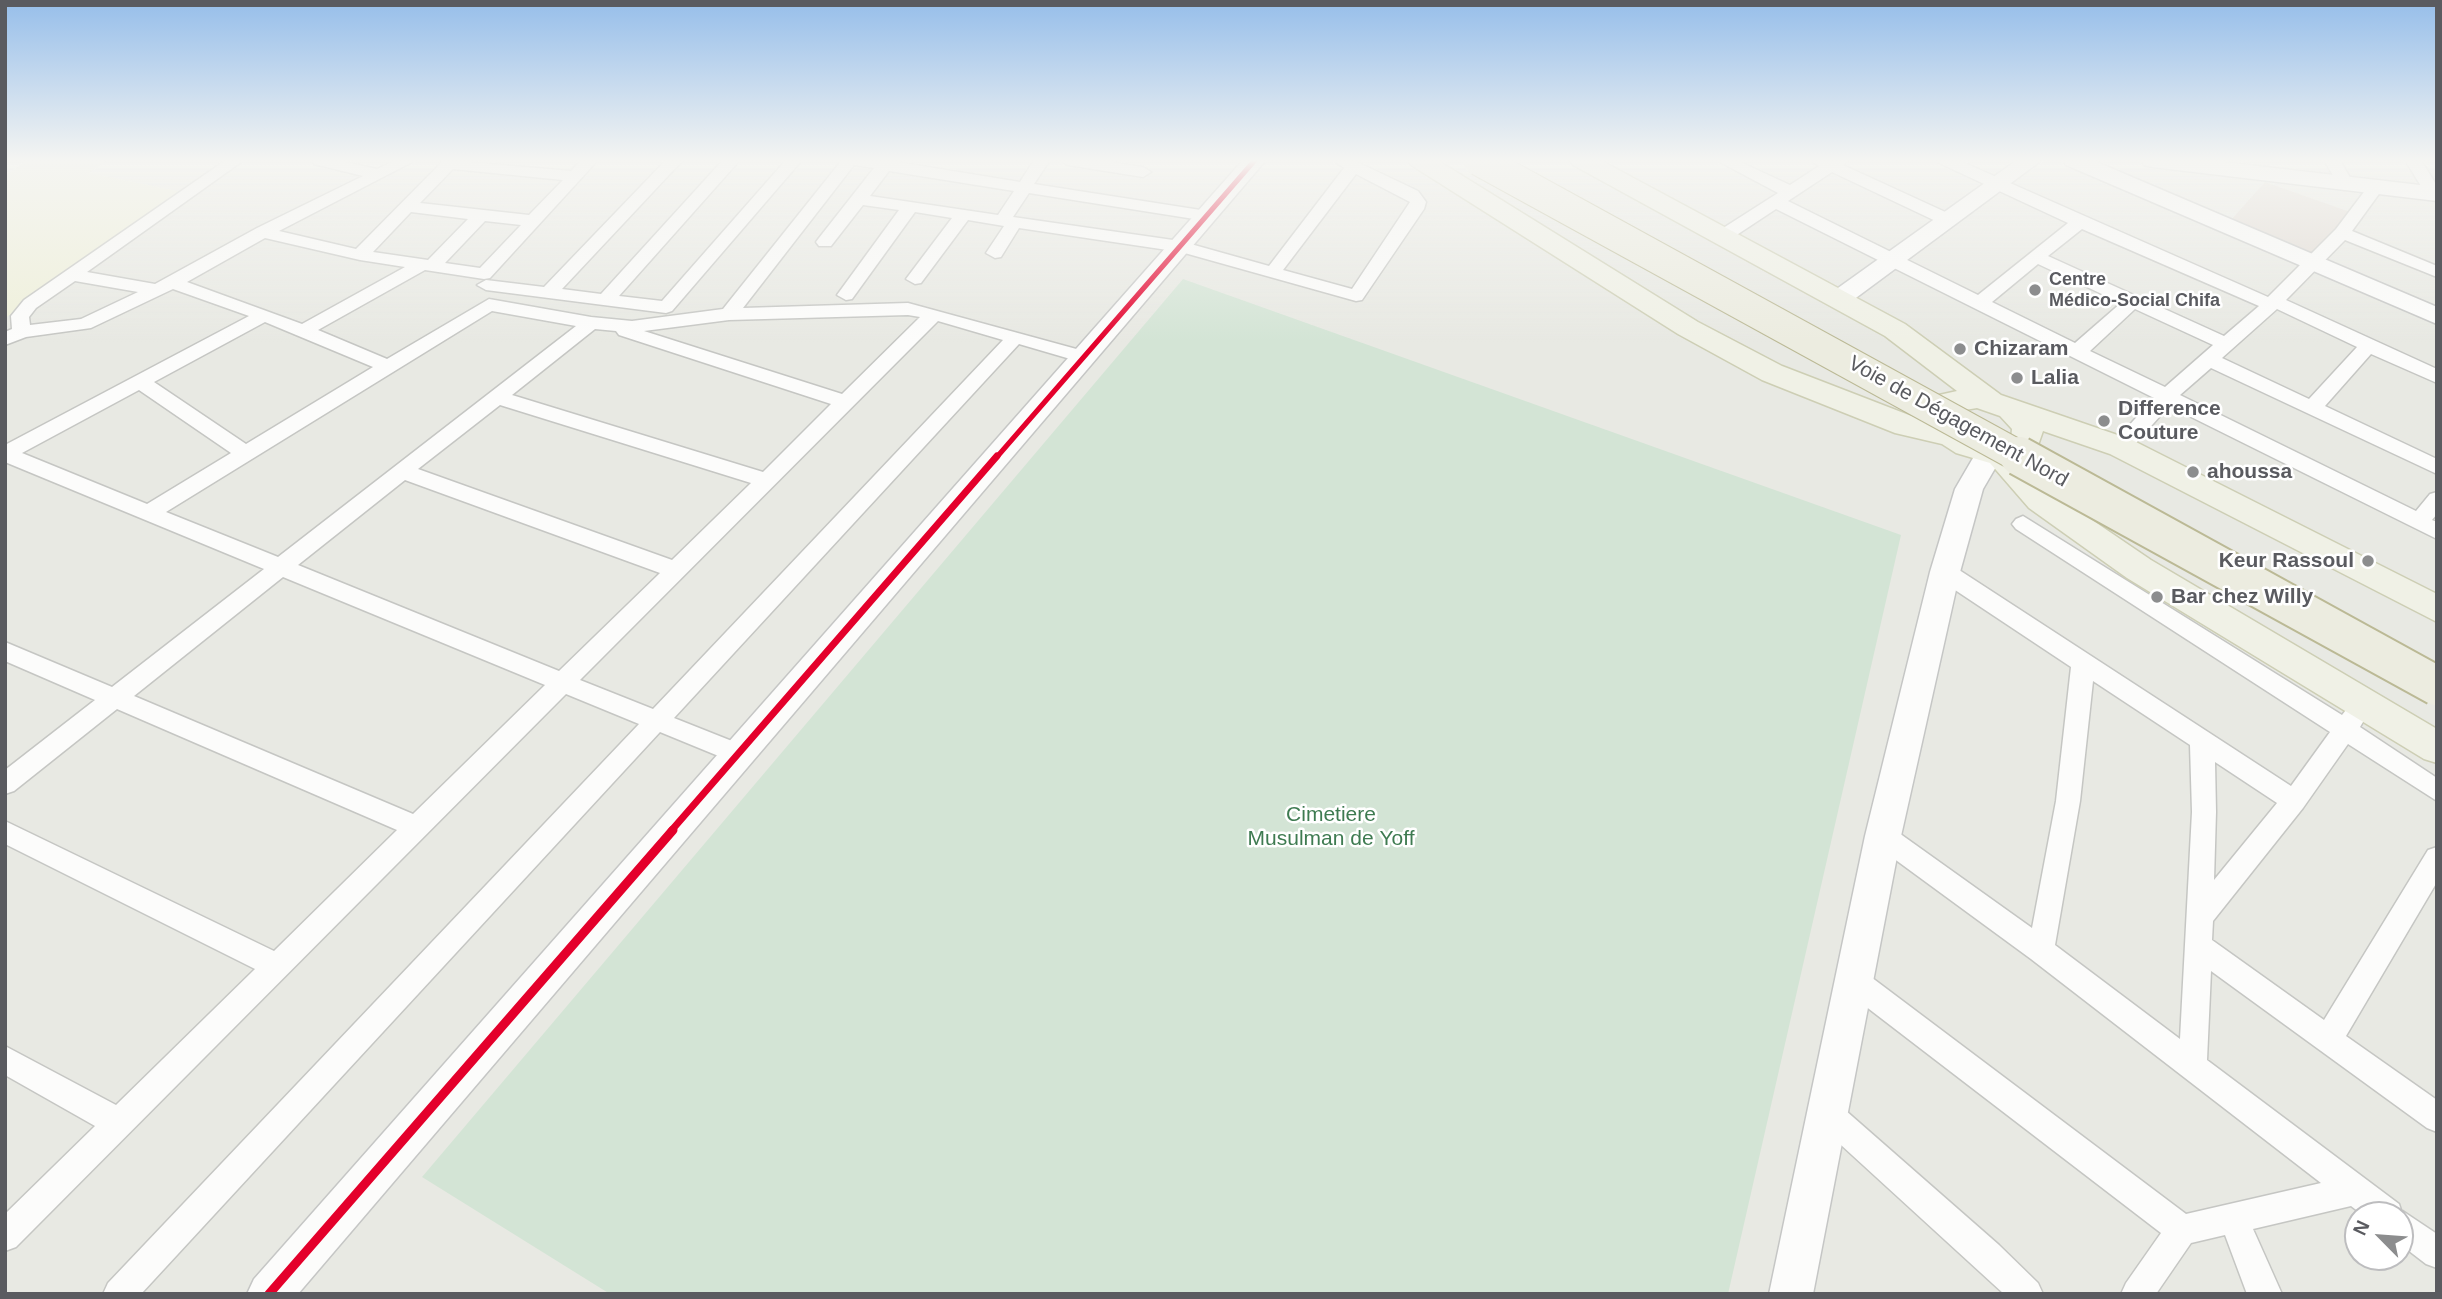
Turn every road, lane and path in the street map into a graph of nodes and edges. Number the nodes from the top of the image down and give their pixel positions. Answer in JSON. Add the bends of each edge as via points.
{"nodes":[{"id":1,"x":150,"y":221,"type":"edge"},
{"id":2,"x":285,"y":221,"type":"edge"},
{"id":3,"x":393,"y":221,"type":"edge"},
{"id":4,"x":475,"y":221,"type":"edge"},
{"id":5,"x":531,"y":221,"type":"edge"},
{"id":6,"x":534,"y":221,"type":"joint"},
{"id":7,"x":617,"y":221,"type":"edge"},
{"id":8,"x":677,"y":221,"type":"edge"},
{"id":9,"x":741,"y":221,"type":"edge"},
{"id":10,"x":803,"y":221,"type":"edge"},
{"id":11,"x":841,"y":221,"type":"edge"},
{"id":12,"x":900,"y":221,"type":"edge"},
{"id":13,"x":959,"y":221,"type":"edge"},
{"id":14,"x":999,"y":221,"type":"edge"},
{"id":15,"x":1203,"y":221,"type":"edge"},
{"id":16,"x":1308,"y":221,"type":"edge"},
{"id":17,"x":1408,"y":221,"type":"edge"},
{"id":18,"x":1517,"y":221,"type":"edge"},
{"id":19,"x":1589,"y":221,"type":"edge"},
{"id":20,"x":1619,"y":221,"type":"edge"},
{"id":21,"x":1694,"y":221,"type":"edge"},
{"id":22,"x":1747,"y":221,"type":"edge"},
{"id":23,"x":1824,"y":221,"type":"edge"},
{"id":24,"x":1947,"y":221,"type":"edge"},
{"id":25,"x":2077,"y":221,"type":"edge"},
{"id":26,"x":2216,"y":221,"type":"edge"},
{"id":27,"x":2351,"y":221,"type":"edge"},
{"id":28,"x":1008,"y":222,"type":"junction"},
{"id":29,"x":2080,"y":222,"type":"junction"},
{"id":30,"x":263,"y":232,"type":"junction"},
{"id":31,"x":2342,"y":233,"type":"junction"},
{"id":32,"x":1723,"y":236,"type":"junction"},
{"id":33,"x":825,"y":242,"type":"dead end"},
{"id":34,"x":1180,"y":247,"type":"junction"},
{"id":35,"x":995,"y":253,"type":"dead end"},
{"id":36,"x":359,"y":255,"type":"junction"},
{"id":37,"x":2036,"y":257,"type":"junction"},
{"id":38,"x":1893,"y":260,"type":"junction"},
{"id":39,"x":2313,"y":262,"type":"junction"},
{"id":40,"x":427,"y":266,"type":"junction"},
{"id":41,"x":2437,"y":272,"type":"edge"},
{"id":42,"x":1272,"y":273,"type":"junction"},
{"id":43,"x":72,"y":275,"type":"junction"},
{"id":44,"x":915,"y":279,"type":"dead end"},
{"id":45,"x":485,"y":280,"type":"junction"},
{"id":46,"x":164,"y":287,"type":"junction"},
{"id":47,"x":548,"y":293,"type":"junction"},
{"id":48,"x":846,"y":295,"type":"dead end"},
{"id":49,"x":1840,"y":298,"type":"junction"},
{"id":50,"x":605,"y":300,"type":"junction"},
{"id":51,"x":2132,"y":302,"type":"junction"},
{"id":52,"x":2273,"y":303,"type":"junction"},
{"id":53,"x":1978,"y":304,"type":"junction"},
{"id":54,"x":488,"y":305,"type":"junction"},
{"id":55,"x":729,"y":314,"type":"junction"},
{"id":56,"x":934,"y":314,"type":"junction"},
{"id":57,"x":264,"y":315,"type":"junction"},
{"id":58,"x":2437,"y":316,"type":"edge"},
{"id":59,"x":596,"y":323,"type":"junction"},
{"id":60,"x":22,"y":331,"type":"junction"},
{"id":61,"x":303,"y":331,"type":"junction"},
{"id":62,"x":1016,"y":337,"type":"junction"},
{"id":63,"x":5,"y":339,"type":"edge"},
{"id":64,"x":2226,"y":344,"type":"junction"},
{"id":65,"x":2368,"y":346,"type":"junction"},
{"id":66,"x":2077,"y":352,"type":"junction"},
{"id":67,"x":1084,"y":357,"type":"junction"},
{"id":68,"x":1934,"y":358,"type":"junction"},
{"id":69,"x":2208,"y":359,"type":"junction"},
{"id":70,"x":388,"y":366,"type":"junction"},
{"id":71,"x":2437,"y":377,"type":"edge"},
{"id":72,"x":139,"y":382,"type":"junction"},
{"id":73,"x":2168,"y":395,"type":"junction"},
{"id":74,"x":497,"y":397,"type":"junction"},
{"id":75,"x":845,"y":402,"type":"junction"},
{"id":76,"x":2001,"y":406,"type":"junction"},
{"id":77,"x":2313,"y":407,"type":"junction"},
{"id":78,"x":1951,"y":423,"type":"junction"},
{"id":79,"x":2112,"y":443,"type":"junction"},
{"id":80,"x":245,"y":453,"type":"junction"},
{"id":81,"x":5,"y":454,"type":"edge"},
{"id":82,"x":1997,"y":460,"type":"junction"},
{"id":83,"x":2437,"y":467,"type":"edge"},
{"id":84,"x":402,"y":471,"type":"junction"},
{"id":85,"x":766,"y":480,"type":"junction"},
{"id":86,"x":2437,"y":499,"type":"edge"},
{"id":87,"x":148,"y":513,"type":"junction"},
{"id":88,"x":2428,"y":526,"type":"edge"},
{"id":89,"x":281,"y":567,"type":"junction"},
{"id":90,"x":676,"y":570,"type":"junction"},
{"id":91,"x":1945,"y":572,"type":"junction"},
{"id":92,"x":2437,"y":609,"type":"edge"},
{"id":93,"x":5,"y":651,"type":"edge"},
{"id":94,"x":2083,"y":664,"type":"junction"},
{"id":95,"x":2437,"y":667,"type":"edge"},
{"id":96,"x":563,"y":682,"type":"junction"},
{"id":97,"x":2437,"y":686,"type":"edge"},
{"id":98,"x":114,"y":698,"type":"junction"},
{"id":99,"x":2354,"y":717,"type":"junction"},
{"id":100,"x":656,"y":720,"type":"junction"},
{"id":101,"x":2202,"y":742,"type":"junction"},
{"id":102,"x":2437,"y":748,"type":"edge"},
{"id":103,"x":738,"y":754,"type":"junction"},
{"id":104,"x":5,"y":784,"type":"edge"},
{"id":105,"x":2437,"y":792,"type":"edge"},
{"id":106,"x":2294,"y":801,"type":"junction"},
{"id":107,"x":417,"y":827,"type":"junction"},
{"id":108,"x":5,"y":832,"type":"edge"},
{"id":109,"x":1883,"y":836,"type":"junction"},
{"id":110,"x":2437,"y":858,"type":"edge"},
{"id":111,"x":2200,"y":917,"type":"junction"},
{"id":112,"x":2198,"y":946,"type":"junction"},
{"id":113,"x":2041,"y":950,"type":"junction"},
{"id":114,"x":277,"y":966,"type":"junction"},
{"id":115,"x":1853,"y":980,"type":"junction"},
{"id":116,"x":2328,"y":1039,"type":"junction"},
{"id":117,"x":5,"y":1060,"type":"edge"},
{"id":118,"x":2193,"y":1066,"type":"junction"},
{"id":119,"x":1827,"y":1113,"type":"junction"},
{"id":120,"x":2437,"y":1118,"type":"edge"},
{"id":121,"x":118,"y":1124,"type":"junction"},
{"id":122,"x":2355,"y":1190,"type":"junction"},
{"id":123,"x":2370,"y":1201,"type":"edge"},
{"id":124,"x":2233,"y":1217,"type":"junction"},
{"id":125,"x":2182,"y":1230,"type":"junction"},
{"id":126,"x":2414,"y":1232,"type":"edge"},
{"id":127,"x":5,"y":1236,"type":"edge"},
{"id":128,"x":2434,"y":1243,"type":"edge"},
{"id":129,"x":118,"y":1294,"type":"edge"},
{"id":130,"x":269,"y":1294,"type":"edge"},
{"id":131,"x":1791,"y":1294,"type":"edge"},
{"id":132,"x":2027,"y":1294,"type":"edge"},
{"id":133,"x":2137,"y":1294,"type":"edge"},
{"id":134,"x":2266,"y":1294,"type":"edge"}],
"edges":[{"from":1,"to":43,"type":"street"},
{"from":2,"to":30,"type":"street"},
{"from":3,"to":36,"type":"street"},
{"from":4,"to":40,"type":"street"},
{"from":5,"to":6,"type":"street"},
{"from":6,"to":45,"type":"street"},
{"from":7,"to":47,"type":"street"},
{"from":8,"to":50,"type":"street"},
{"from":9,"to":50,"type":"street","via":[[666,307]]},
{"from":10,"to":55,"type":"street"},
{"from":11,"to":33,"type":"street"},
{"from":12,"to":48,"type":"street"},
{"from":13,"to":44,"type":"street"},
{"from":14,"to":28,"type":"street"},
{"from":15,"to":34,"type":"street"},
{"from":16,"to":42,"type":"street"},
{"from":17,"to":42,"type":"street","via":[[1356,296]]},
{"from":18,"to":78,"type":"main road","via":[[1688,328],[1772,373],[1930,433]]},
{"from":19,"to":97,"type":"highway","name":"Voie de Dégagement Nord","bridge":true},
{"from":20,"to":95,"type":"highway","name":"Voie de Dégagement Nord"},
{"from":21,"to":32,"type":"main road"},
{"from":22,"to":32,"type":"street"},
{"from":23,"to":38,"type":"street"},
{"from":24,"to":38,"type":"street"},
{"from":25,"to":29,"type":"street"},
{"from":26,"to":39,"type":"street"},
{"from":27,"to":31,"type":"street"},
{"from":28,"to":34,"type":"street"},
{"from":28,"to":35,"type":"street"},
{"from":29,"to":37,"type":"street"},
{"from":29,"to":52,"type":"street"},
{"from":30,"to":36,"type":"street"},
{"from":30,"to":46,"type":"street"},
{"from":31,"to":39,"type":"street"},
{"from":31,"to":41,"type":"street"},
{"from":32,"to":49,"type":"main road"},
{"from":34,"to":42,"type":"street"},
{"from":34,"to":67,"type":"street"},
{"from":36,"to":40,"type":"street"},
{"from":37,"to":51,"type":"street"},
{"from":37,"to":53,"type":"street"},
{"from":38,"to":49,"type":"street"},
{"from":38,"to":53,"type":"street"},
{"from":39,"to":52,"type":"street"},
{"from":39,"to":58,"type":"street"},
{"from":40,"to":45,"type":"street"},
{"from":40,"to":61,"type":"street"},
{"from":43,"to":46,"type":"street"},
{"from":43,"to":60,"type":"street","via":[[23,310]]},
{"from":45,"to":47,"type":"street"},
{"from":45,"to":54,"type":"street"},
{"from":46,"to":57,"type":"street"},
{"from":46,"to":60,"type":"street","via":[[85,324]]},
{"from":47,"to":50,"type":"street"},
{"from":49,"to":68,"type":"main road"},
{"from":51,"to":64,"type":"street"},
{"from":51,"to":66,"type":"street"},
{"from":52,"to":64,"type":"street"},
{"from":52,"to":65,"type":"street"},
{"from":53,"to":66,"type":"street"},
{"from":54,"to":59,"type":"street"},
{"from":54,"to":70,"type":"street"},
{"from":55,"to":56,"type":"street","via":[[908,309]]},
{"from":55,"to":59,"type":"street","via":[[632,327]]},
{"from":56,"to":62,"type":"street"},
{"from":56,"to":75,"type":"street"},
{"from":57,"to":61,"type":"street"},
{"from":57,"to":72,"type":"street"},
{"from":59,"to":74,"type":"street"},
{"from":59,"to":75,"type":"street"},
{"from":60,"to":63,"type":"street"},
{"from":61,"to":70,"type":"street"},
{"from":62,"to":67,"type":"street"},
{"from":62,"to":100,"type":"street"},
{"from":64,"to":69,"type":"street"},
{"from":65,"to":71,"type":"street"},
{"from":65,"to":77,"type":"street"},
{"from":66,"to":73,"type":"street"},
{"from":67,"to":103,"type":"street"},
{"from":68,"to":76,"type":"main road"},
{"from":68,"to":78,"type":"main road"},
{"from":69,"to":73,"type":"street"},
{"from":69,"to":77,"type":"street"},
{"from":70,"to":80,"type":"street"},
{"from":72,"to":80,"type":"street"},
{"from":72,"to":81,"type":"street"},
{"from":73,"to":79,"type":"street"},
{"from":73,"to":88,"type":"street"},
{"from":74,"to":84,"type":"street"},
{"from":74,"to":85,"type":"street"},
{"from":75,"to":85,"type":"street"},
{"from":76,"to":78,"type":"main road"},
{"from":76,"to":79,"type":"main road"},
{"from":76,"to":82,"type":"main road","via":[[2025,424]]},
{"from":77,"to":83,"type":"street"},
{"from":78,"to":82,"type":"main road"},
{"from":79,"to":82,"type":"main road"},
{"from":79,"to":92,"type":"main road"},
{"from":80,"to":87,"type":"street"},
{"from":81,"to":87,"type":"street"},
{"from":82,"to":91,"type":"street"},
{"from":82,"to":99,"type":"main road","via":[[2028,502],[2138,569]]},
{"from":84,"to":89,"type":"street"},
{"from":84,"to":90,"type":"street"},
{"from":85,"to":90,"type":"street"},
{"from":86,"to":88,"type":"street"},
{"from":87,"to":89,"type":"street"},
{"from":89,"to":96,"type":"street"},
{"from":89,"to":98,"type":"street"},
{"from":90,"to":96,"type":"street"},
{"from":91,"to":94,"type":"street"},
{"from":91,"to":109,"type":"street"},
{"from":93,"to":98,"type":"street"},
{"from":94,"to":101,"type":"street"},
{"from":94,"to":113,"type":"street","via":[[2068,801]]},
{"from":96,"to":100,"type":"street"},
{"from":96,"to":107,"type":"street"},
{"from":98,"to":104,"type":"street"},
{"from":98,"to":107,"type":"street"},
{"from":99,"to":102,"type":"main road"},
{"from":99,"to":105,"type":"street"},
{"from":99,"to":106,"type":"street"},
{"from":100,"to":103,"type":"street"},
{"from":100,"to":129,"type":"street"},
{"from":101,"to":106,"type":"street"},
{"from":101,"to":111,"type":"street"},
{"from":103,"to":130,"type":"street"},
{"from":106,"to":111,"type":"street"},
{"from":107,"to":114,"type":"street"},
{"from":108,"to":114,"type":"street"},
{"from":109,"to":113,"type":"street"},
{"from":109,"to":115,"type":"street"},
{"from":110,"to":116,"type":"street"},
{"from":111,"to":112,"type":"street"},
{"from":112,"to":116,"type":"street"},
{"from":112,"to":118,"type":"street"},
{"from":113,"to":118,"type":"street"},
{"from":114,"to":121,"type":"street"},
{"from":115,"to":119,"type":"street"},
{"from":115,"to":125,"type":"street"},
{"from":116,"to":120,"type":"street"},
{"from":117,"to":121,"type":"street"},
{"from":118,"to":122,"type":"street"},
{"from":119,"to":131,"type":"street"},
{"from":119,"to":132,"type":"street"},
{"from":121,"to":127,"type":"street"},
{"from":122,"to":123,"type":"street"},
{"from":122,"to":124,"type":"street"},
{"from":124,"to":125,"type":"street"},
{"from":124,"to":134,"type":"street"},
{"from":125,"to":133,"type":"street"},
{"from":126,"to":128,"type":"street"}]}
